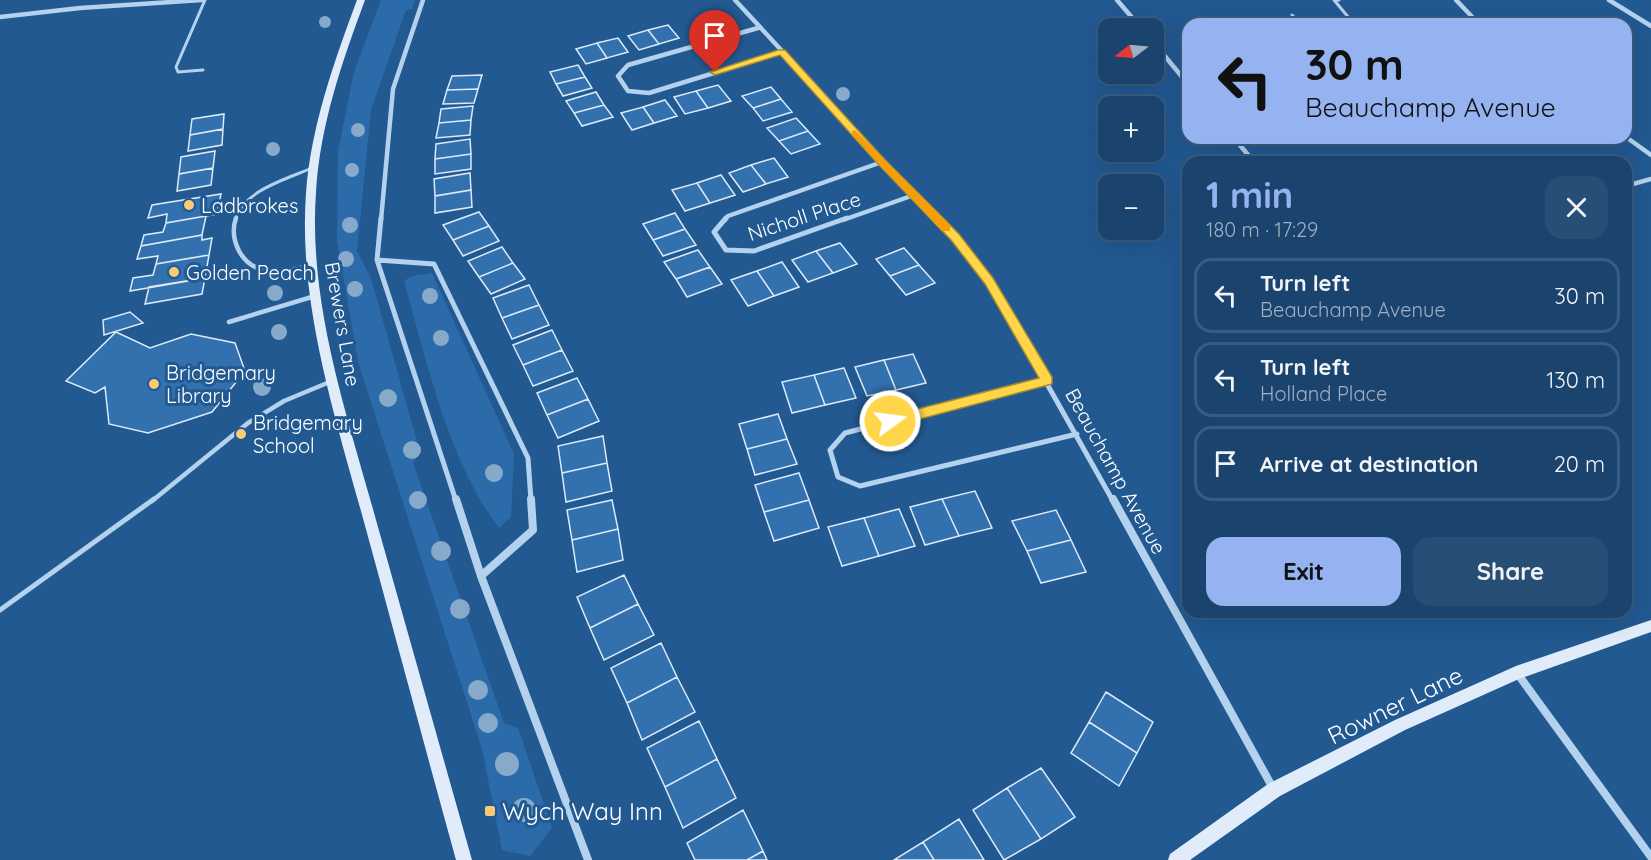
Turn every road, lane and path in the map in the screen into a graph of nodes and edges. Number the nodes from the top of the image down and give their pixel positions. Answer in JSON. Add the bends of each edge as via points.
{"nodes":[{"id":1,"x":86,"y":0,"type":"edge"},
{"id":2,"x":203,"y":0,"type":"edge"},
{"id":3,"x":361,"y":0,"type":"edge"},
{"id":4,"x":423,"y":0,"type":"edge"},
{"id":5,"x":735,"y":0,"type":"edge"},
{"id":6,"x":1117,"y":0,"type":"edge"},
{"id":7,"x":1339,"y":0,"type":"edge"},
{"id":8,"x":1456,"y":0,"type":"edge"},
{"id":9,"x":1609,"y":0,"type":"edge"},
{"id":10,"x":80,"y":8,"type":"junction"},
{"id":11,"x":1292,"y":15,"type":"dead end"},
{"id":12,"x":0,"y":17,"type":"edge"},
{"id":13,"x":1132,"y":18,"type":"edge"},
{"id":14,"x":1295,"y":18,"type":"edge"},
{"id":15,"x":1349,"y":18,"type":"edge"},
{"id":16,"x":1473,"y":18,"type":"edge"},
{"id":17,"x":1651,"y":26,"type":"edge"},
{"id":18,"x":758,"y":28,"type":"junction"},
{"id":19,"x":782,"y":52,"type":"junction"},
{"id":20,"x":1164,"y":55,"type":"edge"},
{"id":21,"x":203,"y":70,"type":"dead end"},
{"id":22,"x":1182,"y":77,"type":"edge"},
{"id":23,"x":1632,"y":141,"type":"edge"},
{"id":24,"x":1239,"y":144,"type":"edge"},
{"id":25,"x":1651,"y":154,"type":"edge"},
{"id":26,"x":1249,"y":156,"type":"edge"},
{"id":27,"x":882,"y":162,"type":"junction"},
{"id":28,"x":314,"y":167,"type":"junction"},
{"id":29,"x":1651,"y":178,"type":"edge"},
{"id":30,"x":1632,"y":184,"type":"edge"},
{"id":31,"x":914,"y":195,"type":"junction"},
{"id":32,"x":377,"y":261,"type":"junction"},
{"id":33,"x":313,"y":266,"type":"junction"},
{"id":34,"x":315,"y":296,"type":"junction"},
{"id":35,"x":229,"y":322,"type":"dead end"},
{"id":36,"x":332,"y":381,"type":"junction"},
{"id":37,"x":1047,"y":381,"type":"junction"},
{"id":38,"x":1077,"y":434,"type":"junction"},
{"id":39,"x":481,"y":576,"type":"junction"},
{"id":40,"x":0,"y":610,"type":"edge"},
{"id":41,"x":1651,"y":626,"type":"edge"},
{"id":42,"x":1516,"y":673,"type":"junction"},
{"id":43,"x":1274,"y":790,"type":"junction"},
{"id":44,"x":1651,"y":857,"type":"edge"},
{"id":45,"x":464,"y":860,"type":"edge"},
{"id":46,"x":588,"y":860,"type":"edge"},
{"id":47,"x":1176,"y":860,"type":"edge"}],
"edges":[{"from":1,"to":10,"type":"street"},
{"from":2,"to":10,"type":"street"},
{"from":2,"to":21,"type":"lane","via":[[176,67],[178,72]]},
{"from":3,"to":28,"type":"street","name":"Brewers Lane","via":[[328,87]]},
{"from":4,"to":32,"type":"street","via":[[393,89]]},
{"from":5,"to":18,"type":"street","name":"Beauchamp Avenue"},
{"from":6,"to":13,"type":"street"},
{"from":7,"to":15,"type":"lane","via":[[1334,0]]},
{"from":8,"to":16,"type":"street"},
{"from":9,"to":17,"type":"street"},
{"from":10,"to":12,"type":"street"},
{"from":11,"to":14,"type":"lane"},
{"from":18,"to":19,"type":"street","name":"Beauchamp Avenue"},
{"from":18,"to":19,"type":"street","via":[[628,66],[618,76],[628,91],[648,93]]},
{"from":19,"to":27,"type":"street","name":"Beauchamp Avenue"},
{"from":20,"to":22,"type":"street"},
{"from":23,"to":25,"type":"street"},
{"from":24,"to":26,"type":"street"},
{"from":27,"to":31,"type":"street","name":"Beauchamp Avenue"},
{"from":27,"to":31,"type":"street","name":"Nicholl Place","via":[[728,216],[714,232],[726,250],[754,251]]},
{"from":28,"to":33,"type":"street","name":"Brewers Lane","via":[[310,222]]},
{"from":28,"to":33,"type":"lane","via":[[243,206],[235,217],[233,233],[247,262],[266,271]]},
{"from":29,"to":30,"type":"street"},
{"from":31,"to":37,"type":"street","name":"Beauchamp Avenue","via":[[955,237],[989,281]]},
{"from":32,"to":39,"type":"street"},
{"from":32,"to":39,"type":"street","via":[[434,264],[528,458],[533,530]]},
{"from":33,"to":34,"type":"street","name":"Brewers Lane"},
{"from":34,"to":35,"type":"lane"},
{"from":34,"to":36,"type":"street","name":"Brewers Lane"},
{"from":36,"to":40,"type":"lane","via":[[284,401],[248,423],[167,490]]},
{"from":36,"to":45,"type":"street","name":"Brewers Lane"},
{"from":37,"to":38,"type":"street","name":"Beauchamp Avenue"},
{"from":37,"to":38,"type":"street","via":[[845,433],[830,450],[838,477],[861,486]]},
{"from":38,"to":43,"type":"street","name":"Beauchamp Avenue"},
{"from":39,"to":46,"type":"street"},
{"from":41,"to":42,"type":"street","name":"Rowner Lane"},
{"from":42,"to":43,"type":"street","name":"Rowner Lane","via":[[1400,725]]},
{"from":42,"to":44,"type":"street"},
{"from":43,"to":47,"type":"street","name":"Rowner Lane"}]}
